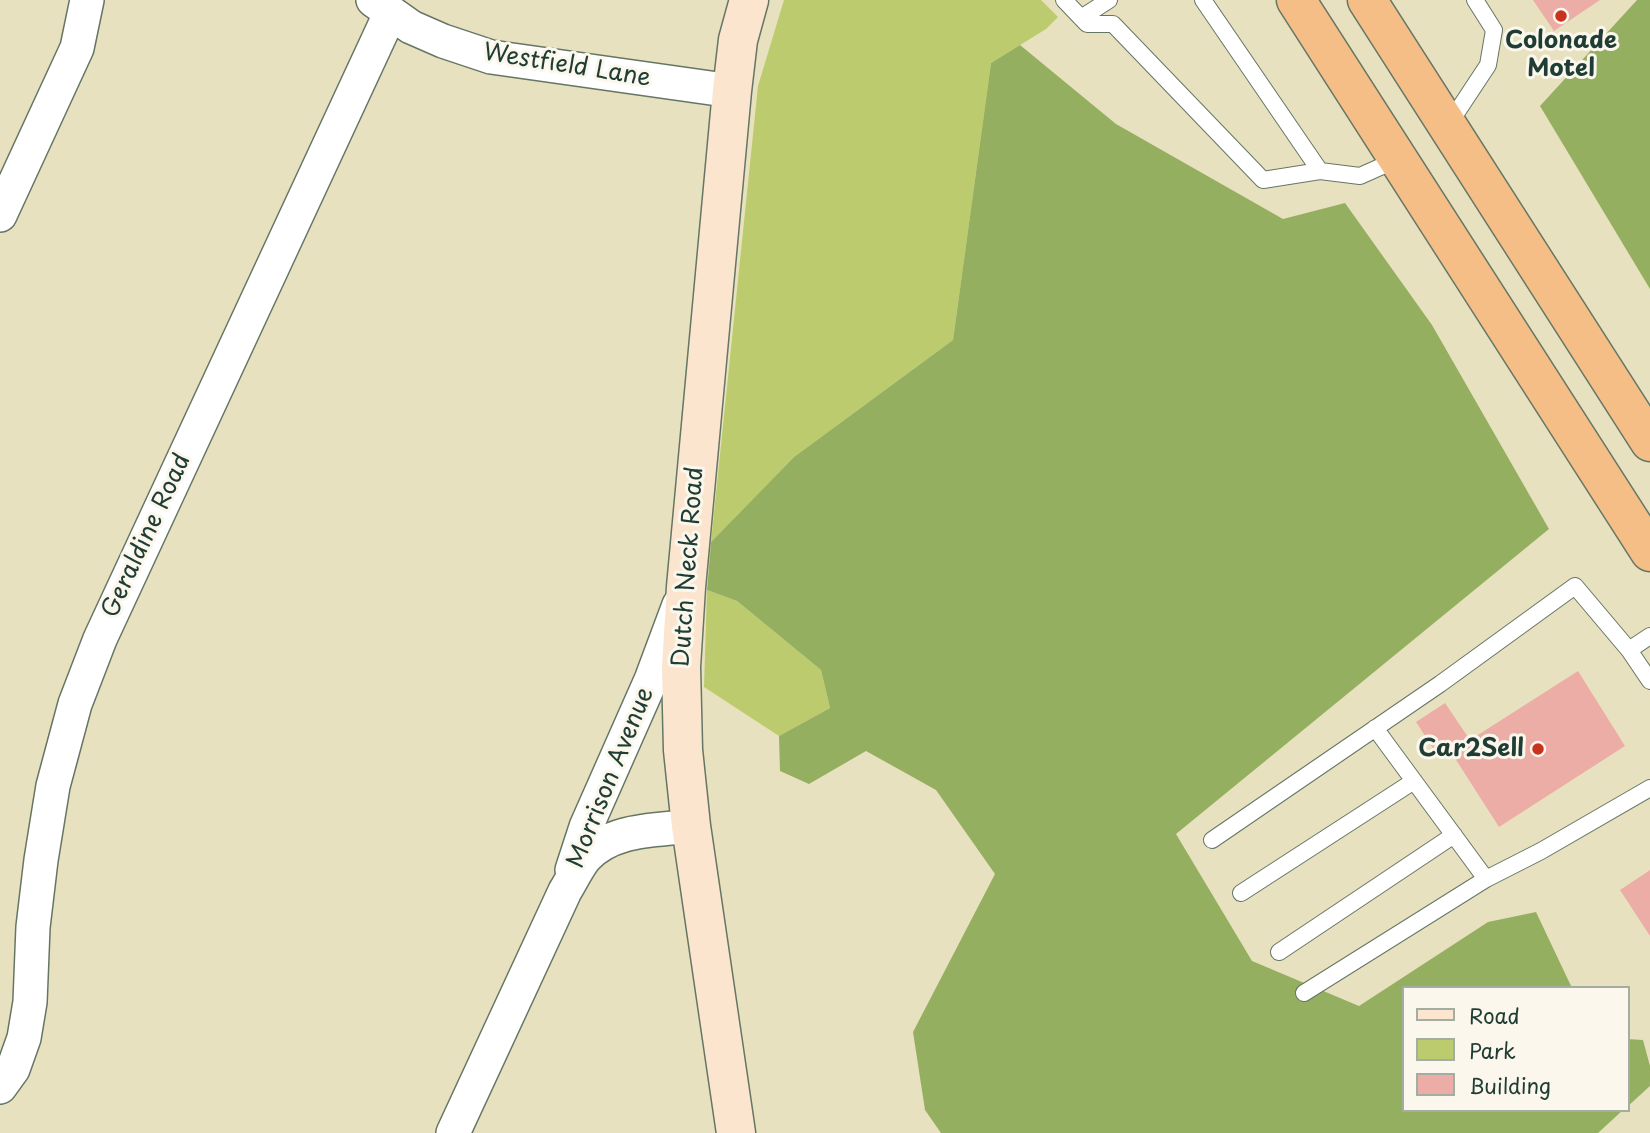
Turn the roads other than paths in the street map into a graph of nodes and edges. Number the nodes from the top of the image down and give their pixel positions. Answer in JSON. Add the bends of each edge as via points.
{"nodes":[{"id":1,"x":87,"y":0,"type":"edge"},
{"id":2,"x":749,"y":0,"type":"edge"},
{"id":3,"x":1064,"y":0,"type":"edge"},
{"id":4,"x":1109,"y":0,"type":"edge"},
{"id":5,"x":1203,"y":0,"type":"edge"},
{"id":6,"x":1296,"y":0,"type":"edge"},
{"id":7,"x":1367,"y":0,"type":"edge"},
{"id":8,"x":1475,"y":0,"type":"edge"},
{"id":9,"x":381,"y":7,"type":"edge"},
{"id":10,"x":1081,"y":18,"type":"junction"},
{"id":11,"x":732,"y":91,"type":"junction"},
{"id":12,"x":1447,"y":126,"type":"junction"},
{"id":13,"x":1398,"y":159,"type":"junction"},
{"id":14,"x":1320,"y":171,"type":"junction"},
{"id":15,"x":0,"y":215,"type":"edge"},
{"id":16,"x":1650,"y":442,"type":"edge"},
{"id":17,"x":1650,"y":552,"type":"edge"},
{"id":18,"x":686,"y":587,"type":"junction"},
{"id":19,"x":1650,"y":636,"type":"edge"},
{"id":20,"x":1629,"y":650,"type":"junction"},
{"id":21,"x":1650,"y":681,"type":"edge"},
{"id":22,"x":1376,"y":728,"type":"junction"},
{"id":23,"x":1414,"y":780,"type":"junction"},
{"id":24,"x":1650,"y":788,"type":"edge"},
{"id":25,"x":691,"y":826,"type":"junction"},
{"id":26,"x":1454,"y":835,"type":"junction"},
{"id":27,"x":1212,"y":840,"type":"dead end"},
{"id":28,"x":1486,"y":879,"type":"junction"},
{"id":29,"x":565,"y":891,"type":"junction"},
{"id":30,"x":1241,"y":893,"type":"dead end"},
{"id":31,"x":1279,"y":952,"type":"dead end"},
{"id":32,"x":1304,"y":993,"type":"dead end"},
{"id":33,"x":0,"y":1087,"type":"edge"},
{"id":34,"x":453,"y":1133,"type":"edge"},
{"id":35,"x":736,"y":1133,"type":"edge"}],
"edges":[{"from":1,"to":15,"type":"street","via":[[77,48]]},
{"from":2,"to":11,"type":"street","name":"Dutch Neck Road"},
{"from":3,"to":10,"type":"lane"},
{"from":4,"to":10,"type":"lane"},
{"from":5,"to":14,"type":"lane"},
{"from":6,"to":13,"type":"highway"},
{"from":7,"to":12,"type":"highway"},
{"from":8,"to":12,"type":"lane","via":[[1494,30],[1488,65]]},
{"from":9,"to":11,"type":"street","name":"Westfield Lane","via":[[411,27],[491,57]]},
{"from":9,"to":33,"type":"street","name":"Geraldine Road","via":[[75,704],[53,786],[41,860],[24,1038],[13,1069]]},
{"from":10,"to":14,"type":"lane","via":[[1087,24],[1113,24],[1262,180]]},
{"from":11,"to":18,"type":"street","name":"Dutch Neck Road"},
{"from":12,"to":16,"type":"highway"},
{"from":13,"to":14,"type":"lane","via":[[1360,176]]},
{"from":13,"to":17,"type":"highway"},
{"from":18,"to":25,"type":"street","name":"Dutch Neck Road","via":[[681,667]]},
{"from":18,"to":29,"type":"street","name":"Morrison Avenue","via":[[586,827]]},
{"from":19,"to":20,"type":"lane"},
{"from":20,"to":21,"type":"lane"},
{"from":20,"to":22,"type":"lane","via":[[1575,586]]},
{"from":22,"to":23,"type":"lane"},
{"from":22,"to":27,"type":"lane"},
{"from":23,"to":26,"type":"lane"},
{"from":23,"to":30,"type":"lane"},
{"from":24,"to":28,"type":"lane"},
{"from":25,"to":29,"type":"street","name":"Morrison Avenue","via":[[626,834],[605,843],[586,858]]},
{"from":25,"to":35,"type":"street","name":"Dutch Neck Road"},
{"from":26,"to":28,"type":"lane"},
{"from":26,"to":31,"type":"lane"},
{"from":28,"to":32,"type":"lane"},
{"from":29,"to":34,"type":"street","name":"Morrison Avenue"}]}
